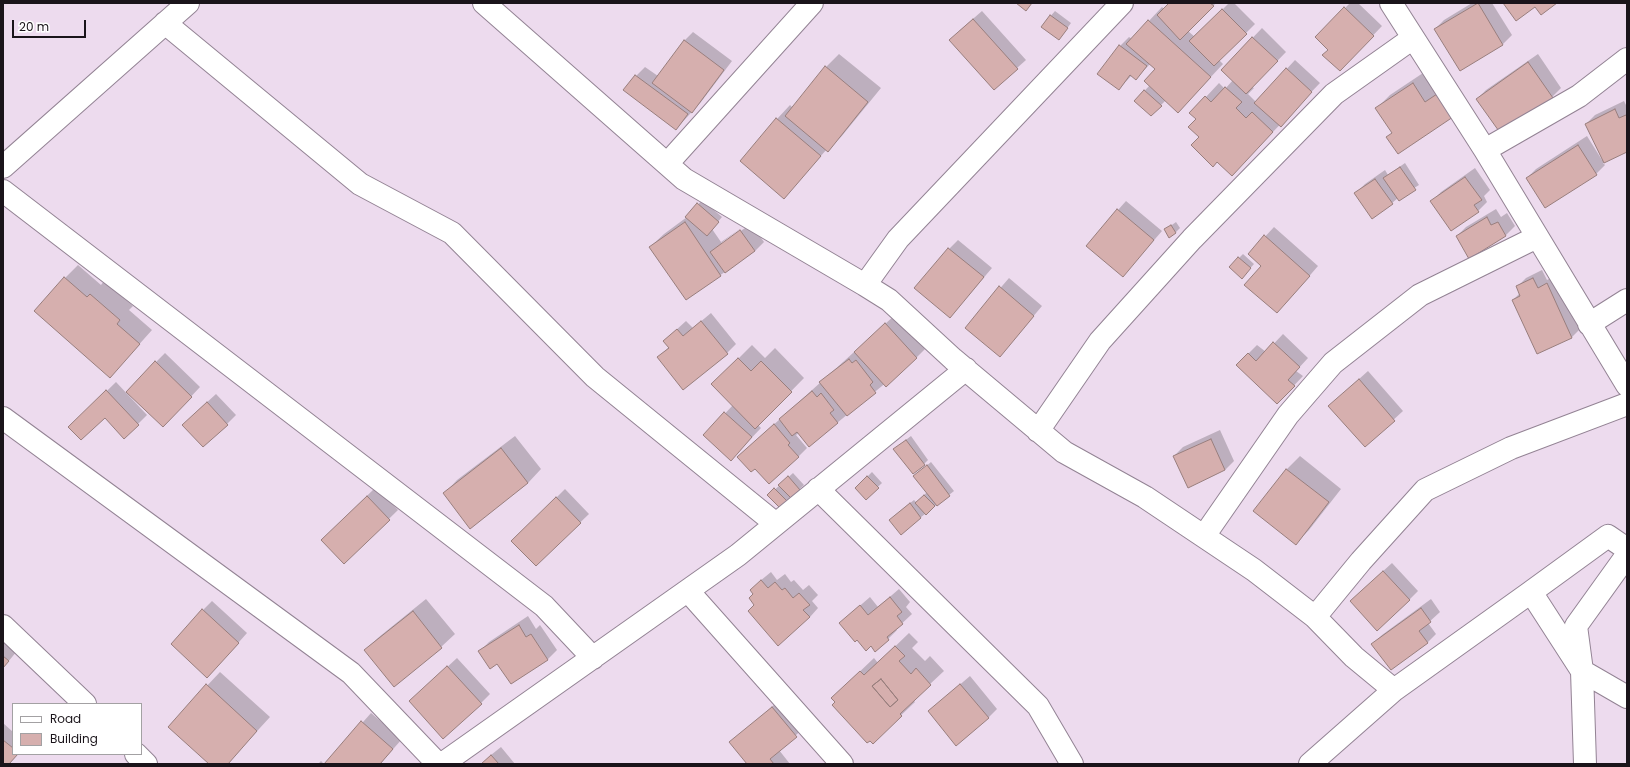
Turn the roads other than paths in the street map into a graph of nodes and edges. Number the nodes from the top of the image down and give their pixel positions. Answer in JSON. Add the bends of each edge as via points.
{"nodes":[{"id":1,"x":188,"y":3,"type":"edge"},
{"id":2,"x":812,"y":3,"type":"edge"},
{"id":3,"x":1122,"y":3,"type":"edge"},
{"id":4,"x":1391,"y":3,"type":"edge"},
{"id":5,"x":488,"y":4,"type":"edge"},
{"id":6,"x":164,"y":24,"type":"junction"},
{"id":7,"x":1413,"y":38,"type":"junction"},
{"id":8,"x":1627,"y":59,"type":"edge"},
{"id":9,"x":1485,"y":150,"type":"junction"},
{"id":10,"x":667,"y":164,"type":"junction"},
{"id":11,"x":3,"y":167,"type":"edge"},
{"id":12,"x":3,"y":191,"type":"edge"},
{"id":13,"x":1537,"y":237,"type":"junction"},
{"id":14,"x":865,"y":285,"type":"junction"},
{"id":15,"x":1627,"y":300,"type":"edge"},
{"id":16,"x":1589,"y":324,"type":"junction"},
{"id":17,"x":966,"y":370,"type":"junction"},
{"id":18,"x":1627,"y":385,"type":"edge"},
{"id":19,"x":1627,"y":404,"type":"edge"},
{"id":20,"x":3,"y":418,"type":"edge"},
{"id":21,"x":1038,"y":430,"type":"junction"},
{"id":22,"x":818,"y":489,"type":"junction"},
{"id":23,"x":776,"y":524,"type":"junction"},
{"id":24,"x":1204,"y":536,"type":"junction"},
{"id":25,"x":1627,"y":549,"type":"edge"},
{"id":26,"x":1627,"y":555,"type":"edge"},
{"id":27,"x":688,"y":591,"type":"junction"},
{"id":28,"x":1531,"y":592,"type":"junction"},
{"id":29,"x":1315,"y":617,"type":"junction"},
{"id":30,"x":3,"y":626,"type":"edge"},
{"id":31,"x":592,"y":658,"type":"junction"},
{"id":32,"x":1582,"y":671,"type":"junction"},
{"id":33,"x":1394,"y":690,"type":"junction"},
{"id":34,"x":1627,"y":697,"type":"edge"},
{"id":35,"x":84,"y":703,"type":"edge"},
{"id":36,"x":137,"y":755,"type":"edge"},
{"id":37,"x":146,"y":764,"type":"edge"},
{"id":38,"x":438,"y":764,"type":"edge"},
{"id":39,"x":442,"y":764,"type":"edge"},
{"id":40,"x":842,"y":764,"type":"edge"},
{"id":41,"x":1072,"y":764,"type":"edge"},
{"id":42,"x":1310,"y":764,"type":"edge"},
{"id":43,"x":1585,"y":764,"type":"edge"}],
"edges":[{"from":1,"to":6,"type":"street"},
{"from":2,"to":10,"type":"street"},
{"from":3,"to":14,"type":"street","via":[[898,239]]},
{"from":4,"to":7,"type":"street"},
{"from":5,"to":10,"type":"street"},
{"from":6,"to":11,"type":"street"},
{"from":6,"to":23,"type":"street","via":[[360,184],[452,233],[595,377]]},
{"from":7,"to":9,"type":"street"},
{"from":7,"to":21,"type":"street","via":[[1334,94],[1192,239],[1100,340]]},
{"from":8,"to":9,"type":"street","via":[[1579,96]]},
{"from":9,"to":13,"type":"street"},
{"from":10,"to":14,"type":"street","via":[[684,179]]},
{"from":12,"to":31,"type":"street","via":[[544,606]]},
{"from":13,"to":16,"type":"street"},
{"from":13,"to":24,"type":"street","via":[[1420,295],[1333,363],[1288,415]]},
{"from":14,"to":17,"type":"street","via":[[890,300]]},
{"from":15,"to":16,"type":"street"},
{"from":16,"to":18,"type":"street"},
{"from":17,"to":21,"type":"street"},
{"from":17,"to":22,"type":"street"},
{"from":19,"to":29,"type":"street","via":[[1511,448],[1425,490]]},
{"from":20,"to":38,"type":"street","via":[[351,674]]},
{"from":21,"to":24,"type":"street","via":[[1064,452],[1145,497]]},
{"from":22,"to":23,"type":"street"},
{"from":22,"to":41,"type":"street","via":[[1038,706]]},
{"from":23,"to":27,"type":"street"},
{"from":24,"to":29,"type":"street","via":[[1254,570]]},
{"from":25,"to":28,"type":"street","via":[[1608,536]]},
{"from":26,"to":32,"type":"street","via":[[1576,626]]},
{"from":27,"to":31,"type":"street"},
{"from":27,"to":40,"type":"street"},
{"from":28,"to":32,"type":"street"},
{"from":28,"to":33,"type":"street"},
{"from":29,"to":33,"type":"street","via":[[1354,657]]},
{"from":30,"to":35,"type":"street"},
{"from":31,"to":39,"type":"street"},
{"from":32,"to":34,"type":"street"},
{"from":32,"to":43,"type":"street"},
{"from":33,"to":42,"type":"street"},
{"from":36,"to":37,"type":"street"}]}
